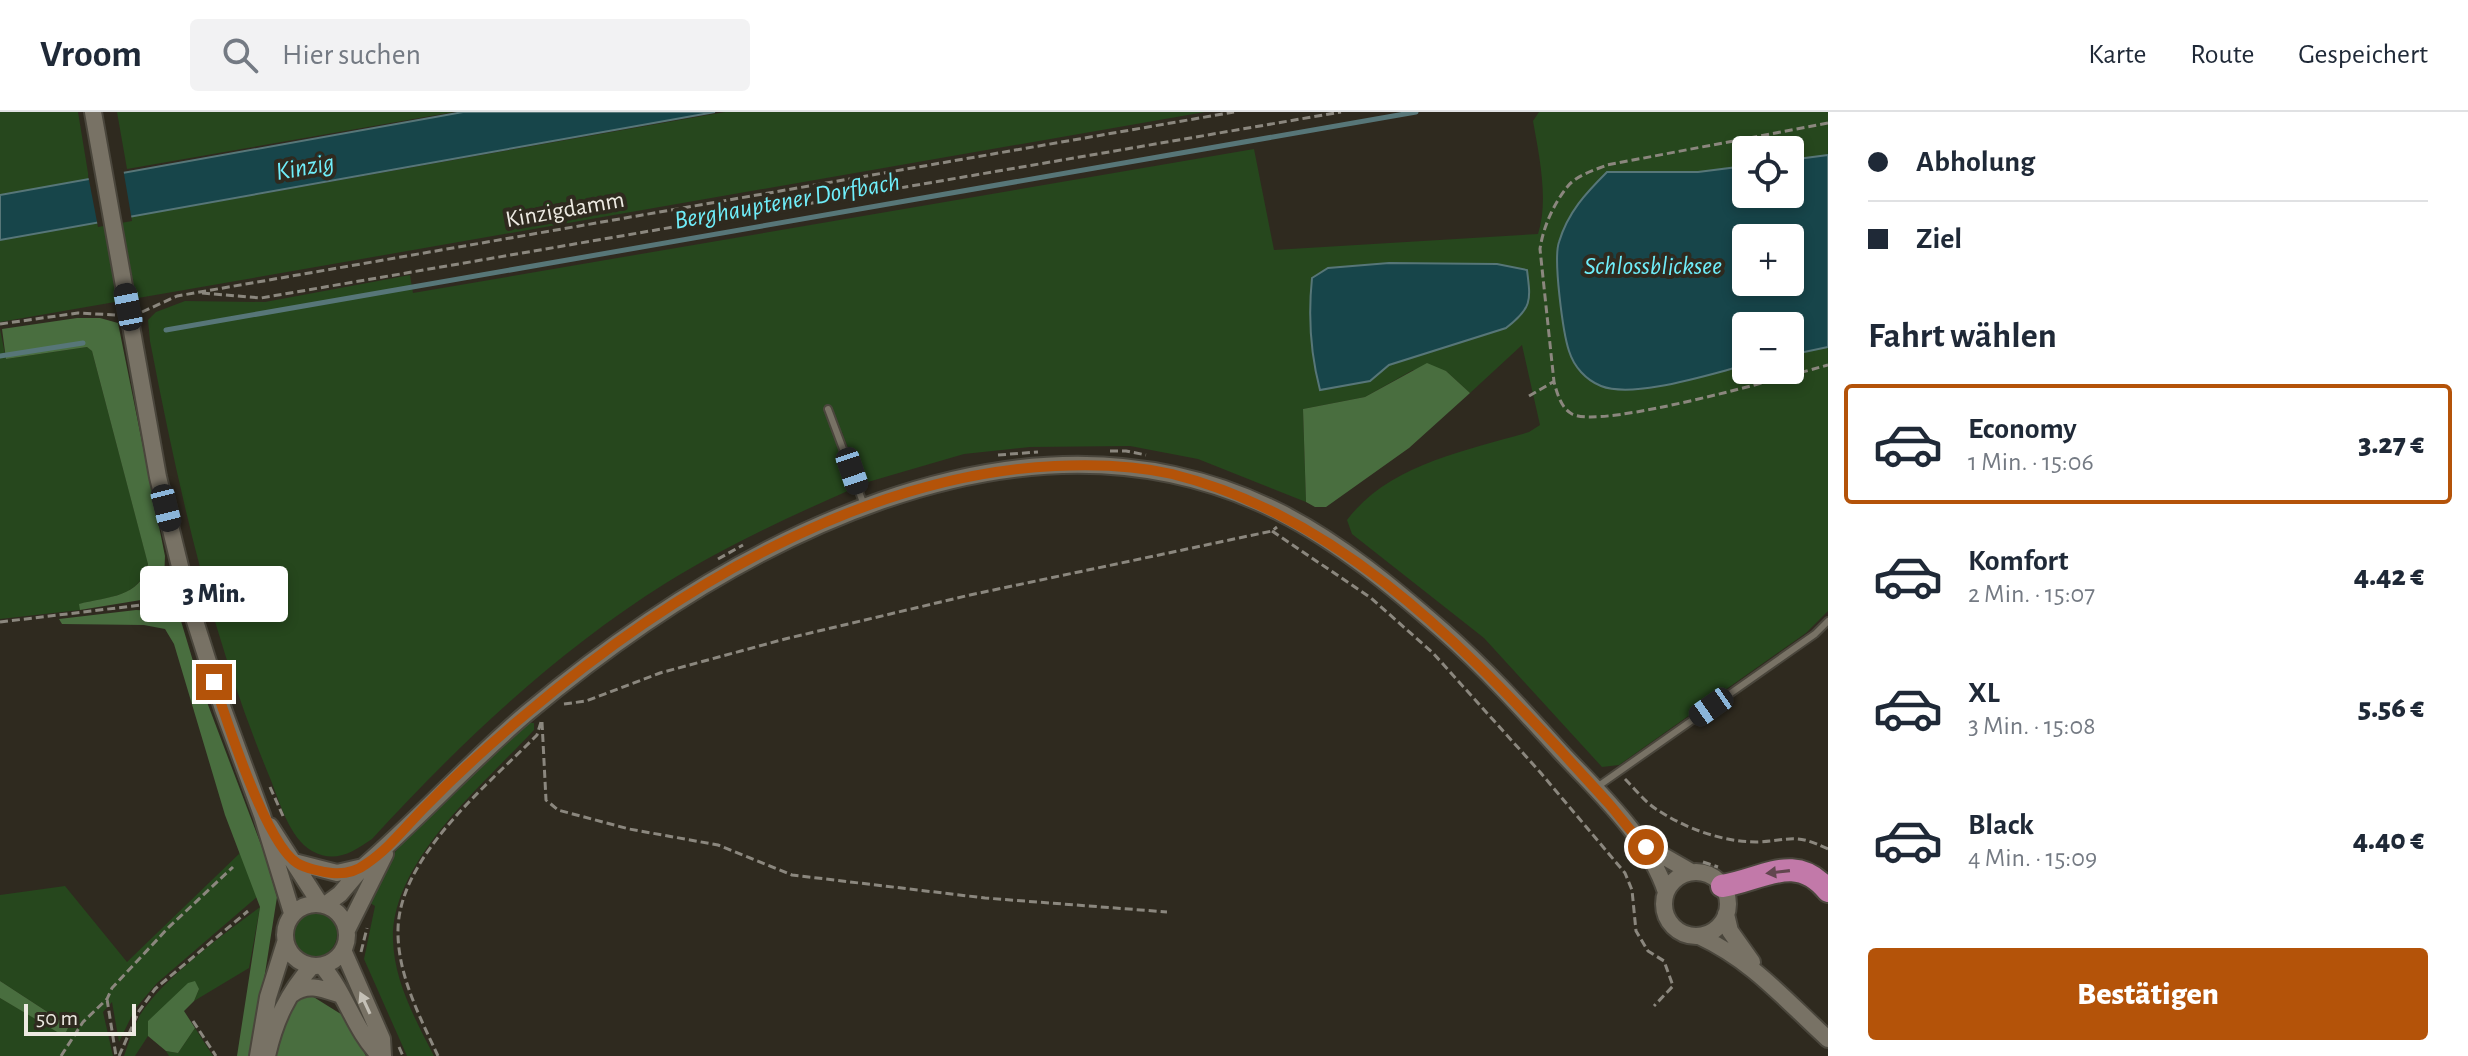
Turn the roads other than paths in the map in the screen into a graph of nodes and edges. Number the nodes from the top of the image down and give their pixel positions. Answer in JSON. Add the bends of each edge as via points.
{"nodes":[{"id":1,"x":93,"y":112,"type":"edge"},
{"id":2,"x":828,"y":409,"type":"dead end"},
{"id":3,"x":864,"y":505,"type":"junction"},
{"id":4,"x":1828,"y":621,"type":"edge"},
{"id":5,"x":1596,"y":789,"type":"junction"},
{"id":6,"x":262,"y":815,"type":"junction"},
{"id":7,"x":1636,"y":838,"type":"junction"},
{"id":8,"x":392,"y":842,"type":"junction"},
{"id":9,"x":294,"y":862,"type":"junction"},
{"id":10,"x":1694,"y":866,"type":"junction"},
{"id":11,"x":363,"y":867,"type":"junction"},
{"id":12,"x":1732,"y":885,"type":"junction"},
{"id":13,"x":1828,"y":891,"type":"edge"},
{"id":14,"x":1666,"y":892,"type":"junction"},
{"id":15,"x":321,"y":904,"type":"junction"},
{"id":16,"x":292,"y":913,"type":"junction"},
{"id":17,"x":1726,"y":914,"type":"junction"},
{"id":18,"x":347,"y":930,"type":"junction"},
{"id":19,"x":1699,"y":936,"type":"junction"},
{"id":20,"x":285,"y":943,"type":"junction"},
{"id":21,"x":343,"y":950,"type":"junction"},
{"id":22,"x":317,"y":966,"type":"junction"},
{"id":23,"x":1763,"y":976,"type":"junction"},
{"id":24,"x":341,"y":995,"type":"junction"},
{"id":25,"x":288,"y":998,"type":"junction"},
{"id":26,"x":1828,"y":1039,"type":"edge"},
{"id":27,"x":258,"y":1056,"type":"edge"},
{"id":28,"x":267,"y":1056,"type":"edge"},
{"id":29,"x":382,"y":1056,"type":"edge"}],
"edges":[{"from":1,"to":6,"type":"street","via":[[136,315],[158,477],[188,599]]},
{"from":2,"to":3,"type":"lane"},
{"from":3,"to":5,"type":"street","via":[[986,472],[1028,467],[1119,466],[1176,475],[1231,493],[1288,517],[1359,563],[1440,629]]},
{"from":3,"to":8,"type":"street","via":[[705,586],[627,638],[534,707]]},
{"from":4,"to":5,"type":"lane"},
{"from":5,"to":7,"type":"street"},
{"from":6,"to":9,"type":"street"},
{"from":6,"to":16,"type":"street"},
{"from":7,"to":10,"type":"street"},
{"from":7,"to":14,"type":"street"},
{"from":8,"to":11,"type":"street"},
{"from":8,"to":18,"type":"street"},
{"from":9,"to":11,"type":"street","via":[[337,873]]},
{"from":9,"to":15,"type":"street"},
{"from":10,"to":12,"type":"street"},
{"from":10,"to":14,"type":"street"},
{"from":11,"to":15,"type":"street","via":[[340,894]]},
{"from":13,"to":12,"type":"highway","one_way":true,"via":[[1803,870],[1769,871]]},
{"from":12,"to":17,"type":"street"},
{"from":14,"to":19,"type":"street","via":[[1663,903],[1670,923],[1688,936]]},
{"from":15,"to":16,"type":"street"},
{"from":15,"to":18,"type":"street","via":[[340,914]]},
{"from":16,"to":20,"type":"street"},
{"from":17,"to":19,"type":"street","via":[[1716,929]]},
{"from":17,"to":23,"type":"street","via":[[1730,931]]},
{"from":18,"to":21,"type":"street"},
{"from":19,"to":23,"type":"street"},
{"from":20,"to":22,"type":"street","via":[[295,959]]},
{"from":20,"to":27,"type":"street"},
{"from":21,"to":22,"type":"street","via":[[330,963]]},
{"from":29,"to":21,"type":"street","one_way":true,"via":[[382,1039]]},
{"from":22,"to":24,"type":"street","via":[[332,977]]},
{"from":22,"to":25,"type":"street"},
{"from":23,"to":26,"type":"street"},
{"from":24,"to":25,"type":"street","via":[[307,987]]},
{"from":24,"to":29,"type":"street","via":[[368,1044]]},
{"from":25,"to":28,"type":"street"}]}
